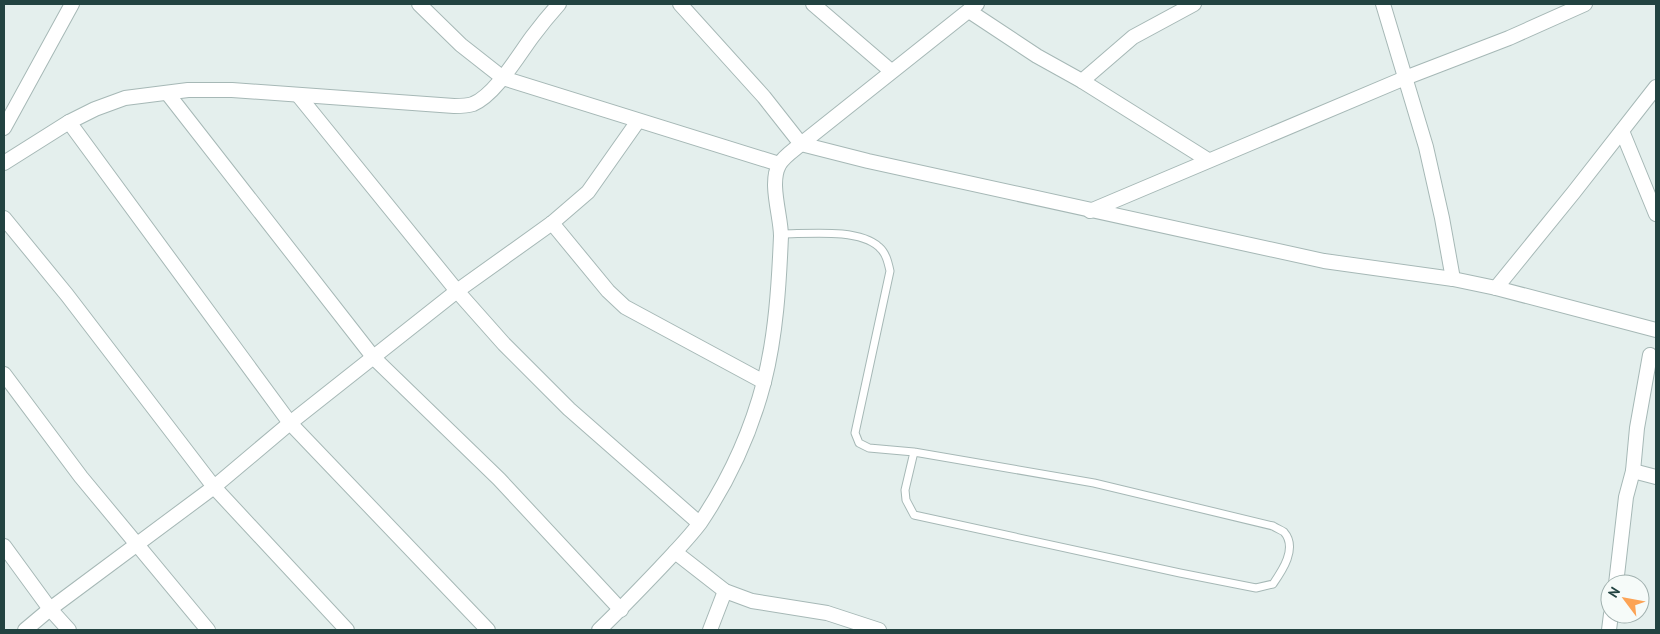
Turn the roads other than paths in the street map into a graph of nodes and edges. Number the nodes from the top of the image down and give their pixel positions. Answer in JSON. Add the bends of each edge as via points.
{"nodes":[{"id":1,"x":72,"y":4,"type":"edge"},
{"id":2,"x":419,"y":4,"type":"edge"},
{"id":3,"x":560,"y":4,"type":"edge"},
{"id":4,"x":680,"y":4,"type":"edge"},
{"id":5,"x":812,"y":4,"type":"edge"},
{"id":6,"x":1194,"y":4,"type":"edge"},
{"id":7,"x":1383,"y":4,"type":"edge"},
{"id":8,"x":1585,"y":4,"type":"edge"},
{"id":9,"x":973,"y":7,"type":"edge"},
{"id":10,"x":892,"y":71,"type":"junction"},
{"id":11,"x":503,"y":78,"type":"junction"},
{"id":12,"x":1405,"y":78,"type":"junction"},
{"id":13,"x":1082,"y":81,"type":"junction"},
{"id":14,"x":1656,"y":87,"type":"edge"},
{"id":15,"x":168,"y":94,"type":"junction"},
{"id":16,"x":298,"y":95,"type":"junction"},
{"id":17,"x":638,"y":121,"type":"junction"},
{"id":18,"x":69,"y":122,"type":"junction"},
{"id":19,"x":4,"y":128,"type":"edge"},
{"id":20,"x":1622,"y":130,"type":"junction"},
{"id":21,"x":801,"y":144,"type":"junction"},
{"id":22,"x":1208,"y":160,"type":"junction"},
{"id":23,"x":4,"y":163,"type":"edge"},
{"id":24,"x":779,"y":164,"type":"junction"},
{"id":25,"x":1090,"y":210,"type":"junction"},
{"id":26,"x":1656,"y":214,"type":"edge"},
{"id":27,"x":4,"y":218,"type":"edge"},
{"id":28,"x":552,"y":224,"type":"junction"},
{"id":29,"x":781,"y":234,"type":"junction"},
{"id":30,"x":1452,"y":279,"type":"junction"},
{"id":31,"x":1496,"y":288,"type":"junction"},
{"id":32,"x":457,"y":291,"type":"junction"},
{"id":33,"x":1656,"y":330,"type":"edge"},
{"id":34,"x":1650,"y":355,"type":"dead end"},
{"id":35,"x":374,"y":358,"type":"junction"},
{"id":36,"x":4,"y":374,"type":"edge"},
{"id":37,"x":764,"y":382,"type":"junction"},
{"id":38,"x":290,"y":424,"type":"junction"},
{"id":39,"x":914,"y":452,"type":"junction"},
{"id":40,"x":1633,"y":471,"type":"junction"},
{"id":41,"x":1656,"y":476,"type":"edge"},
{"id":42,"x":214,"y":487,"type":"junction"},
{"id":43,"x":699,"y":523,"type":"junction"},
{"id":44,"x":4,"y":546,"type":"edge"},
{"id":45,"x":136,"y":546,"type":"junction"},
{"id":46,"x":675,"y":552,"type":"junction"},
{"id":47,"x":1617,"y":574,"type":"edge"},
{"id":48,"x":726,"y":591,"type":"junction"},
{"id":49,"x":50,"y":609,"type":"junction"},
{"id":50,"x":621,"y":610,"type":"junction"},
{"id":51,"x":25,"y":630,"type":"edge"},
{"id":52,"x":68,"y":630,"type":"edge"},
{"id":53,"x":208,"y":630,"type":"edge"},
{"id":54,"x":348,"y":630,"type":"edge"},
{"id":55,"x":488,"y":630,"type":"edge"},
{"id":56,"x":599,"y":630,"type":"edge"},
{"id":57,"x":710,"y":630,"type":"edge"},
{"id":58,"x":879,"y":630,"type":"edge"}],
"edges":[{"from":1,"to":19,"type":"street"},
{"from":2,"to":11,"type":"street","via":[[461,45]]},
{"from":3,"to":11,"type":"street"},
{"from":4,"to":21,"type":"street"},
{"from":5,"to":10,"type":"street"},
{"from":6,"to":13,"type":"street","via":[[1133,38]]},
{"from":7,"to":12,"type":"street"},
{"from":8,"to":12,"type":"street","via":[[1509,38]]},
{"from":9,"to":10,"type":"street"},
{"from":9,"to":13,"type":"street","via":[[1037,56]]},
{"from":10,"to":21,"type":"street"},
{"from":11,"to":16,"type":"street","via":[[484,97],[465,106]]},
{"from":11,"to":17,"type":"street"},
{"from":12,"to":22,"type":"street"},
{"from":12,"to":30,"type":"street","via":[[1426,147]]},
{"from":13,"to":22,"type":"street"},
{"from":14,"to":20,"type":"street"},
{"from":15,"to":16,"type":"street","via":[[188,90],[232,90]]},
{"from":15,"to":18,"type":"street","via":[[125,98]]},
{"from":15,"to":35,"type":"street"},
{"from":16,"to":32,"type":"street"},
{"from":17,"to":24,"type":"street"},
{"from":17,"to":28,"type":"street","via":[[588,192]]},
{"from":18,"to":23,"type":"street"},
{"from":18,"to":38,"type":"street"},
{"from":20,"to":26,"type":"street"},
{"from":20,"to":31,"type":"street"},
{"from":21,"to":24,"type":"street"},
{"from":21,"to":25,"type":"street"},
{"from":22,"to":25,"type":"street"},
{"from":24,"to":29,"type":"street","via":[[776,189]]},
{"from":25,"to":30,"type":"street","via":[[1324,261]]},
{"from":27,"to":42,"type":"street"},
{"from":28,"to":32,"type":"street"},
{"from":28,"to":37,"type":"street","via":[[625,307]]},
{"from":29,"to":37,"type":"street","via":[[773,338]]},
{"from":29,"to":39,"type":"lane","via":[[850,234],[878,246],[887,258],[890,271],[854,433],[859,443],[869,448]]},
{"from":30,"to":31,"type":"street"},
{"from":31,"to":33,"type":"street"},
{"from":32,"to":35,"type":"street"},
{"from":32,"to":43,"type":"street","via":[[569,409]]},
{"from":34,"to":40,"type":"street"},
{"from":35,"to":38,"type":"street"},
{"from":35,"to":50,"type":"street","via":[[499,479]]},
{"from":36,"to":45,"type":"street"},
{"from":37,"to":43,"type":"street","via":[[746,439]]},
{"from":38,"to":42,"type":"street"},
{"from":38,"to":55,"type":"street"},
{"from":39,"to":39,"type":"lane","via":[[1094,483],[1273,526],[1284,533],[1289,545],[1286,565],[1272,584],[1256,588],[914,515],[905,490]]},
{"from":40,"to":41,"type":"street"},
{"from":40,"to":47,"type":"street","via":[[1626,497]]},
{"from":42,"to":45,"type":"street"},
{"from":42,"to":54,"type":"street"},
{"from":43,"to":46,"type":"street"},
{"from":44,"to":49,"type":"street"},
{"from":45,"to":49,"type":"street"},
{"from":45,"to":53,"type":"street"},
{"from":46,"to":48,"type":"street"},
{"from":46,"to":50,"type":"street"},
{"from":48,"to":57,"type":"street"},
{"from":48,"to":58,"type":"street","via":[[752,601],[827,613]]},
{"from":49,"to":51,"type":"street"},
{"from":49,"to":52,"type":"street"},
{"from":50,"to":56,"type":"street"}]}
